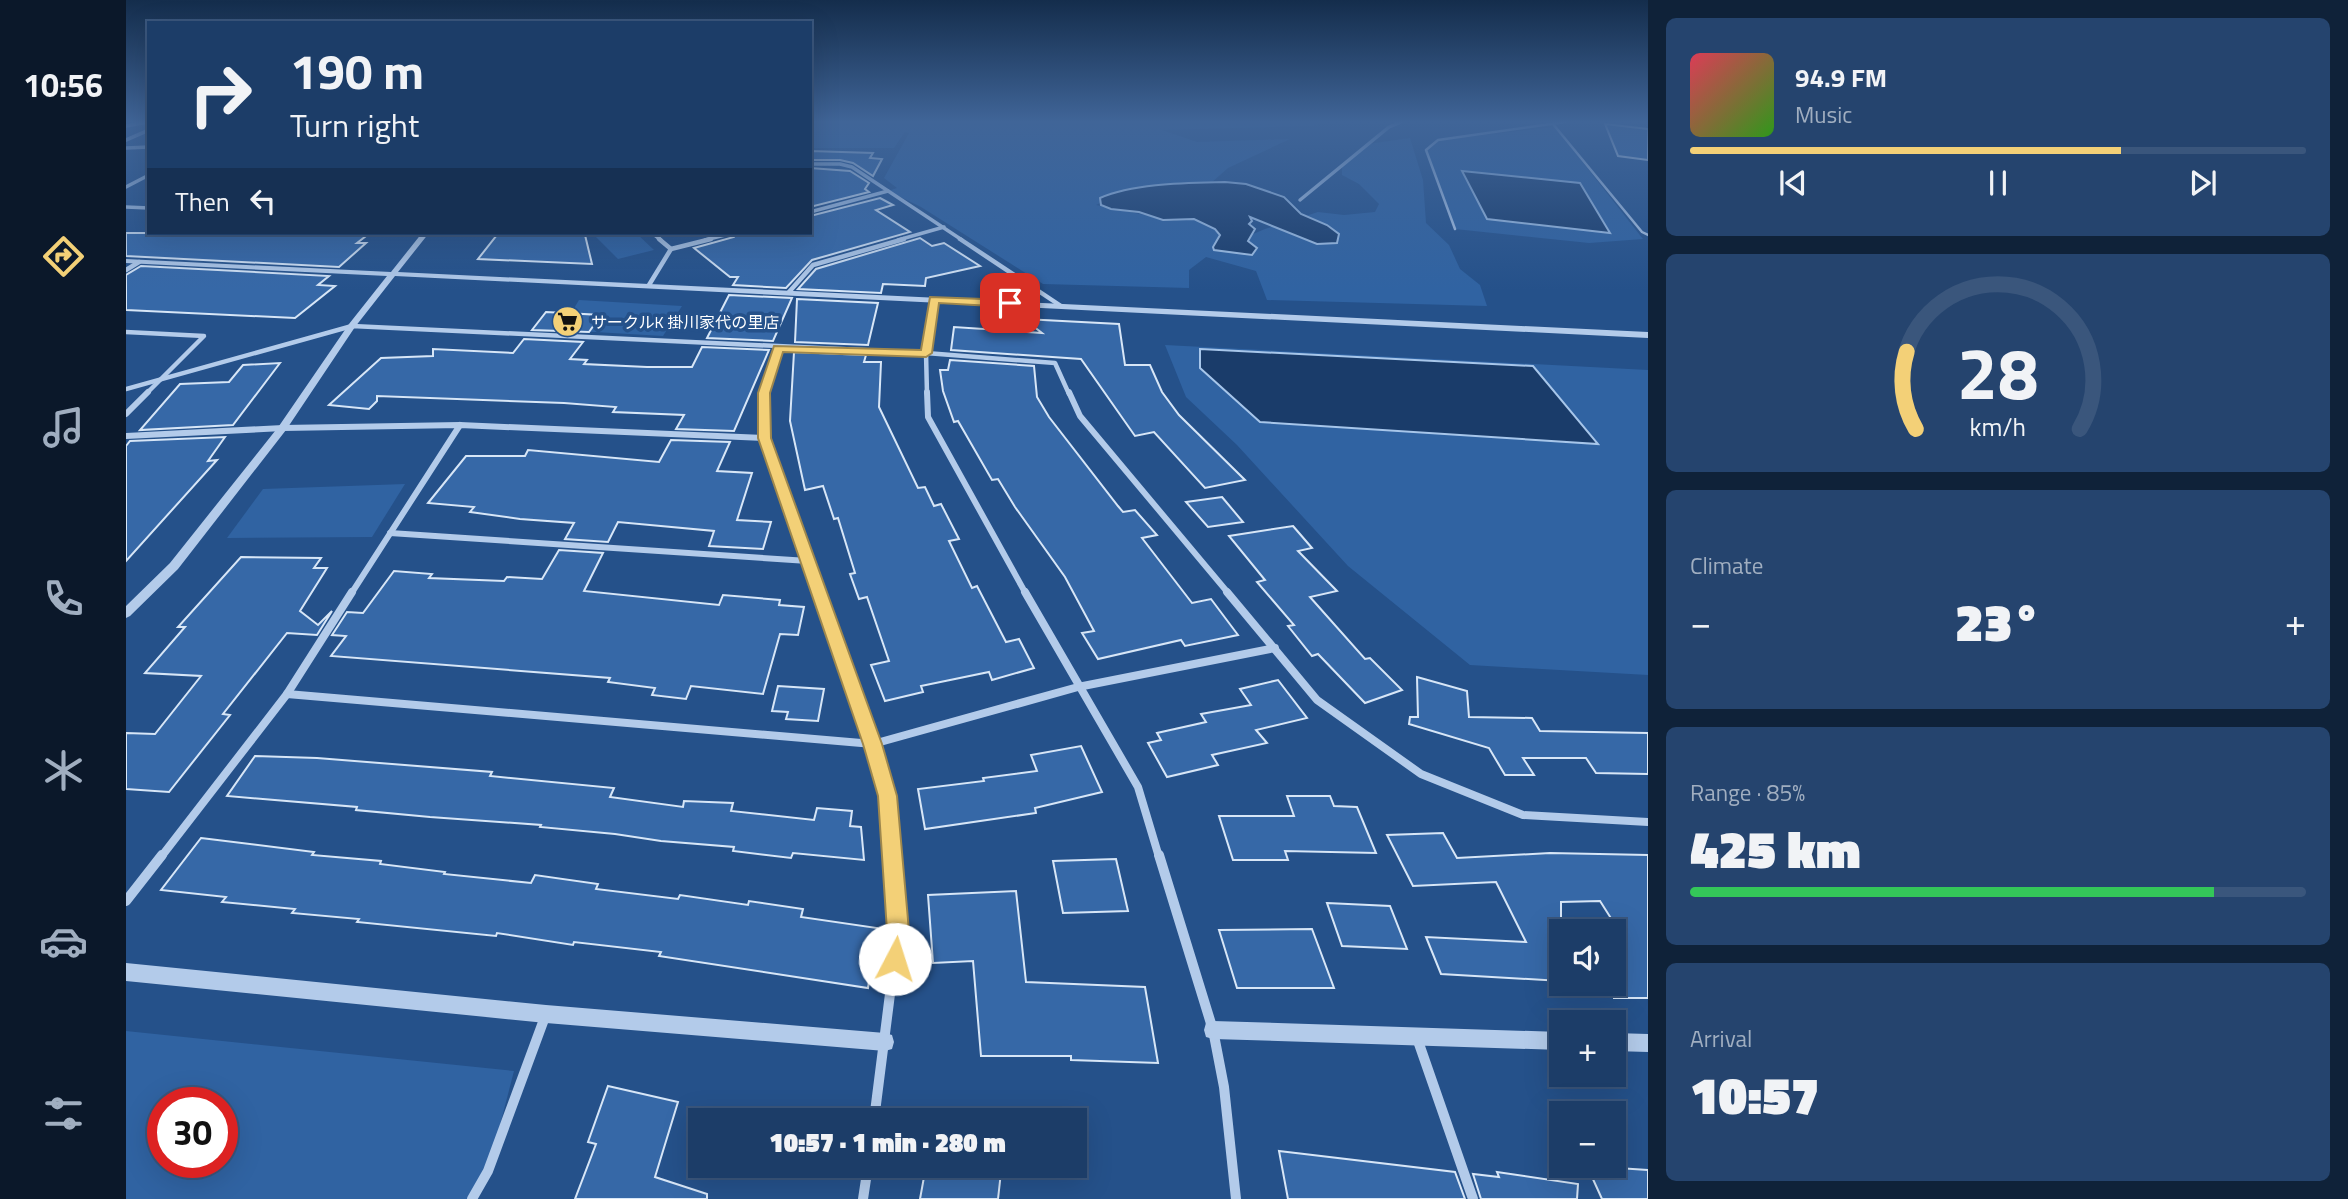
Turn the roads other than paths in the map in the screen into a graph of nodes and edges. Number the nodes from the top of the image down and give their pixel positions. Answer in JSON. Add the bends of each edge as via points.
{"nodes":[{"id":1,"x":143,"y":178,"type":"edge"},
{"id":2,"x":868,"y":178,"type":"edge"},
{"id":3,"x":1327,"y":178,"type":"edge"},
{"id":4,"x":1436,"y":178,"type":"edge"},
{"id":5,"x":1597,"y":178,"type":"edge"},
{"id":6,"x":126,"y":187,"type":"edge"},
{"id":7,"x":888,"y":191,"type":"junction"},
{"id":8,"x":1300,"y":200,"type":"dead end"},
{"id":9,"x":126,"y":207,"type":"edge"},
{"id":10,"x":147,"y":208,"type":"edge"},
{"id":11,"x":812,"y":211,"type":"edge"},
{"id":12,"x":944,"y":227,"type":"junction"},
{"id":13,"x":1455,"y":229,"type":"dead end"},
{"id":14,"x":424,"y":235,"type":"edge"},
{"id":15,"x":654,"y":235,"type":"edge"},
{"id":16,"x":725,"y":235,"type":"edge"},
{"id":17,"x":1648,"y":235,"type":"edge"},
{"id":18,"x":671,"y":249,"type":"junction"},
{"id":19,"x":126,"y":261,"type":"edge"},
{"id":20,"x":139,"y":262,"type":"junction"},
{"id":21,"x":126,"y":270,"type":"edge"},
{"id":22,"x":395,"y":274,"type":"junction"},
{"id":23,"x":649,"y":285,"type":"junction"},
{"id":24,"x":789,"y":292,"type":"junction"},
{"id":25,"x":934,"y":300,"type":"junction"},
{"id":26,"x":1061,"y":306,"type":"junction"},
{"id":27,"x":352,"y":326,"type":"junction"},
{"id":28,"x":126,"y":332,"type":"edge"},
{"id":29,"x":1648,"y":335,"type":"edge"},
{"id":30,"x":778,"y":348,"type":"junction"},
{"id":31,"x":926,"y":353,"type":"junction"},
{"id":32,"x":160,"y":380,"type":"junction"},
{"id":33,"x":126,"y":389,"type":"edge"},
{"id":34,"x":126,"y":414,"type":"edge"},
{"id":35,"x":460,"y":425,"type":"junction"},
{"id":36,"x":283,"y":428,"type":"junction"},
{"id":37,"x":126,"y":436,"type":"edge"},
{"id":38,"x":765,"y":438,"type":"junction"},
{"id":39,"x":390,"y":533,"type":"junction"},
{"id":40,"x":808,"y":561,"type":"junction"},
{"id":41,"x":126,"y":613,"type":"edge"},
{"id":42,"x":1275,"y":648,"type":"junction"},
{"id":43,"x":1078,"y":687,"type":"junction"},
{"id":44,"x":287,"y":694,"type":"junction"},
{"id":45,"x":873,"y":744,"type":"junction"},
{"id":46,"x":1648,"y":822,"type":"edge"},
{"id":47,"x":126,"y":901,"type":"edge"},
{"id":48,"x":126,"y":972,"type":"edge"},
{"id":49,"x":546,"y":1014,"type":"junction"},
{"id":50,"x":1213,"y":1030,"type":"junction"},
{"id":51,"x":1416,"y":1036,"type":"junction"},
{"id":52,"x":1549,"y":1041,"type":"edge"},
{"id":53,"x":885,"y":1042,"type":"junction"},
{"id":54,"x":1626,"y":1042,"type":"edge"},
{"id":55,"x":1648,"y":1043,"type":"edge"},
{"id":56,"x":876,"y":1108,"type":"edge"},
{"id":57,"x":866,"y":1178,"type":"edge"},
{"id":58,"x":472,"y":1199,"type":"edge"},
{"id":59,"x":863,"y":1199,"type":"edge"},
{"id":60,"x":1236,"y":1199,"type":"edge"},
{"id":61,"x":1473,"y":1199,"type":"edge"}],
"edges":[{"from":1,"to":6,"type":"street"},
{"from":2,"to":7,"type":"street"},
{"from":3,"to":8,"type":"street"},
{"from":4,"to":13,"type":"lane"},
{"from":5,"to":17,"type":"lane"},
{"from":7,"to":11,"type":"street"},
{"from":7,"to":12,"type":"street"},
{"from":9,"to":10,"type":"street"},
{"from":12,"to":24,"type":"street","via":[[813,265]]},
{"from":12,"to":26,"type":"street"},
{"from":14,"to":22,"type":"street"},
{"from":15,"to":18,"type":"street"},
{"from":16,"to":18,"type":"street"},
{"from":18,"to":23,"type":"street"},
{"from":19,"to":20,"type":"street"},
{"from":20,"to":21,"type":"street"},
{"from":20,"to":22,"type":"street"},
{"from":22,"to":23,"type":"street"},
{"from":22,"to":27,"type":"street"},
{"from":23,"to":24,"type":"street"},
{"from":24,"to":25,"type":"street"},
{"from":25,"to":26,"type":"street"},
{"from":25,"to":31,"type":"street"},
{"from":26,"to":29,"type":"street"},
{"from":27,"to":30,"type":"street"},
{"from":27,"to":32,"type":"street"},
{"from":27,"to":36,"type":"street"},
{"from":28,"to":32,"type":"street","via":[[204,336]]},
{"from":30,"to":31,"type":"street"},
{"from":30,"to":38,"type":"street","via":[[764,393]]},
{"from":31,"to":42,"type":"street","via":[[1055,363],[1080,416]]},
{"from":31,"to":43,"type":"street","via":[[928,417]]},
{"from":32,"to":33,"type":"street"},
{"from":32,"to":34,"type":"street"},
{"from":35,"to":36,"type":"street"},
{"from":35,"to":38,"type":"street"},
{"from":35,"to":39,"type":"street"},
{"from":36,"to":37,"type":"street"},
{"from":36,"to":41,"type":"street","via":[[174,566]]},
{"from":38,"to":40,"type":"street"},
{"from":39,"to":40,"type":"street"},
{"from":39,"to":44,"type":"street"},
{"from":40,"to":45,"type":"street"},
{"from":42,"to":43,"type":"street"},
{"from":42,"to":46,"type":"street","via":[[1317,700],[1421,774],[1523,815]]},
{"from":43,"to":45,"type":"street"},
{"from":43,"to":50,"type":"street","via":[[1138,787]]},
{"from":44,"to":45,"type":"street"},
{"from":44,"to":47,"type":"street"},
{"from":45,"to":53,"type":"street","via":[[887,796],[898,931]]},
{"from":48,"to":49,"type":"street"},
{"from":49,"to":53,"type":"street"},
{"from":49,"to":58,"type":"street","via":[[488,1171]]},
{"from":50,"to":51,"type":"street"},
{"from":50,"to":60,"type":"street"},
{"from":51,"to":52,"type":"street"},
{"from":51,"to":61,"type":"street"},
{"from":53,"to":56,"type":"street"},
{"from":54,"to":55,"type":"street"},
{"from":57,"to":59,"type":"street"}]}
